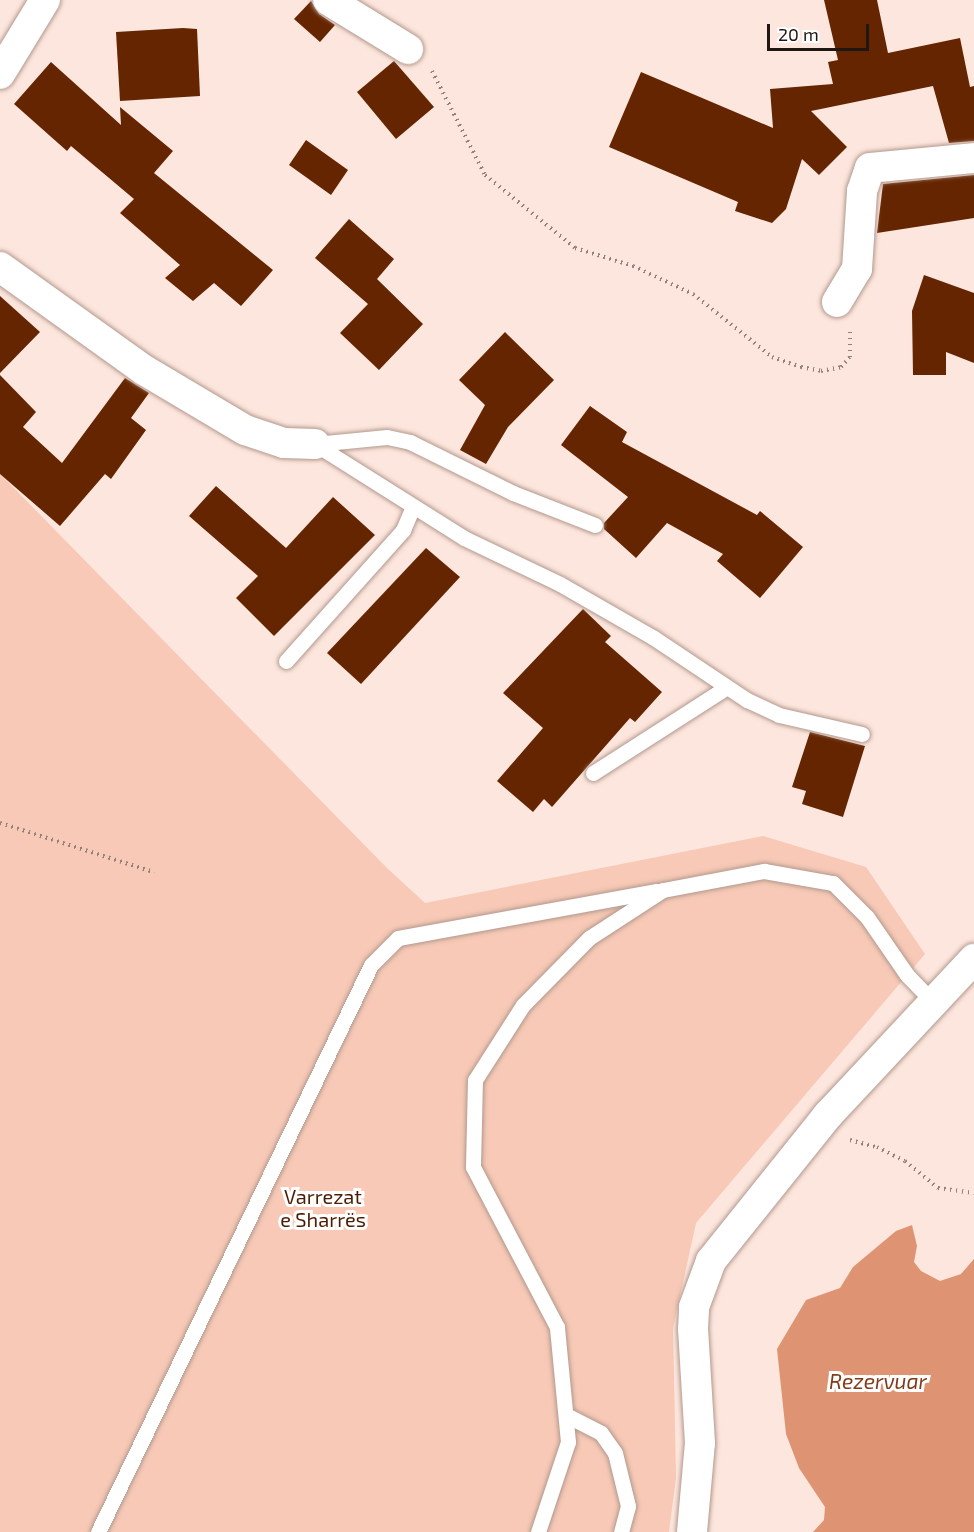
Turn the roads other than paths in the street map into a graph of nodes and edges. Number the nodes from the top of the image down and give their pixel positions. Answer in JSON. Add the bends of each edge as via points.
{"nodes":[{"id":1,"x":45,"y":0,"type":"edge"},
{"id":2,"x":328,"y":0,"type":"edge"},
{"id":3,"x":408,"y":49,"type":"road end"},
{"id":4,"x":0,"y":74,"type":"edge"},
{"id":5,"x":974,"y":158,"type":"edge"},
{"id":6,"x":0,"y":267,"type":"edge"},
{"id":7,"x":837,"y":302,"type":"road end"},
{"id":8,"x":315,"y":444,"type":"junction"},
{"id":9,"x":412,"y":507,"type":"junction"},
{"id":10,"x":596,"y":525,"type":"dead end"},
{"id":11,"x":286,"y":661,"type":"dead end"},
{"id":12,"x":727,"y":687,"type":"junction"},
{"id":13,"x":862,"y":734,"type":"dead end"},
{"id":14,"x":593,"y":773,"type":"dead end"},
{"id":15,"x":663,"y":890,"type":"junction"},
{"id":16,"x":974,"y":959,"type":"edge"},
{"id":17,"x":932,"y":1001,"type":"junction"},
{"id":18,"x":566,"y":1414,"type":"junction"},
{"id":19,"x":98,"y":1532,"type":"edge"},
{"id":20,"x":538,"y":1532,"type":"edge"},
{"id":21,"x":621,"y":1532,"type":"edge"},
{"id":22,"x":692,"y":1532,"type":"edge"}],
"edges":[{"from":1,"to":4,"type":"street"},
{"from":2,"to":3,"type":"street"},
{"from":5,"to":7,"type":"street","via":[[870,168],[862,191],[857,269]]},
{"from":6,"to":8,"type":"street","via":[[144,370],[245,430],[284,443]]},
{"from":8,"to":9,"type":"lane"},
{"from":8,"to":10,"type":"lane","via":[[387,437],[410,442],[513,492]]},
{"from":9,"to":11,"type":"lane","via":[[403,530]]},
{"from":9,"to":12,"type":"lane","via":[[464,538],[600,605]]},
{"from":12,"to":13,"type":"lane","via":[[779,715]]},
{"from":12,"to":14,"type":"lane"},
{"from":15,"to":17,"type":"lane","via":[[764,871],[833,883],[867,917],[907,975]]},
{"from":15,"to":18,"type":"lane","via":[[590,938],[523,1005],[476,1080],[473,1167],[557,1327]]},
{"from":15,"to":19,"type":"lane","via":[[398,939],[371,965]]},
{"from":16,"to":17,"type":"street"},
{"from":17,"to":22,"type":"street","via":[[828,1116],[720,1249],[700,1287],[693,1329],[700,1443]]},
{"from":18,"to":20,"type":"lane","via":[[568,1442]]},
{"from":18,"to":21,"type":"lane","via":[[601,1433],[615,1452],[628,1506]]}]}
